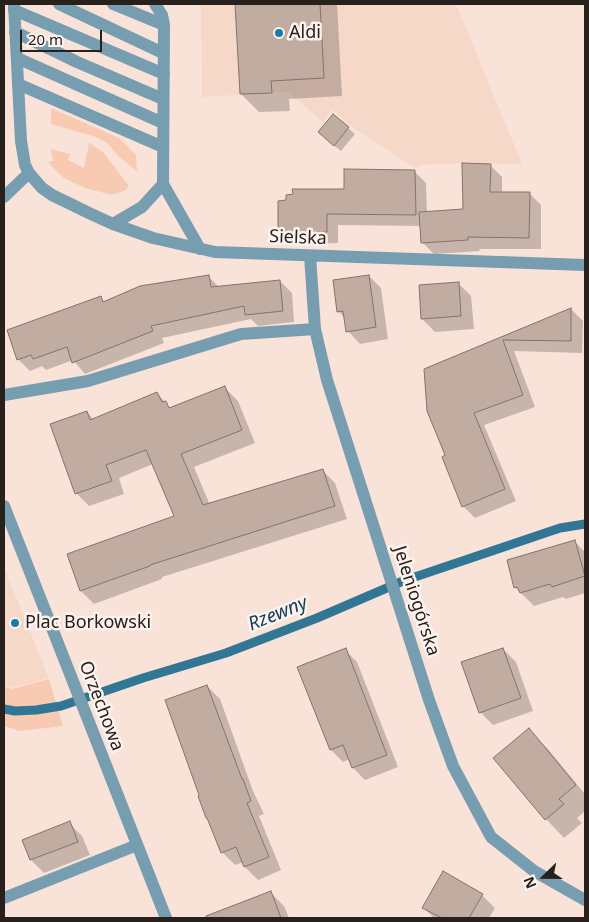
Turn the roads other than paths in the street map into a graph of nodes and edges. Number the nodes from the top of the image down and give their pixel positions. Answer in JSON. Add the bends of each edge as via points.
{"nodes":[{"id":1,"x":60,"y":4,"type":"edge"},
{"id":2,"x":113,"y":4,"type":"edge"},
{"id":3,"x":155,"y":4,"type":"edge"},
{"id":4,"x":14,"y":7,"type":"edge"},
{"id":5,"x":164,"y":25,"type":"junction"},
{"id":6,"x":15,"y":32,"type":"junction"},
{"id":7,"x":164,"y":53,"type":"junction"},
{"id":8,"x":17,"y":58,"type":"junction"},
{"id":9,"x":164,"y":74,"type":"junction"},
{"id":10,"x":18,"y":84,"type":"junction"},
{"id":11,"x":163,"y":99,"type":"junction"},
{"id":12,"x":163,"y":123,"type":"junction"},
{"id":13,"x":163,"y":147,"type":"junction"},
{"id":14,"x":29,"y":173,"type":"junction"},
{"id":15,"x":163,"y":184,"type":"junction"},
{"id":16,"x":4,"y":197,"type":"edge"},
{"id":17,"x":113,"y":224,"type":"junction"},
{"id":18,"x":200,"y":248,"type":"junction"},
{"id":19,"x":310,"y":256,"type":"junction"},
{"id":20,"x":585,"y":265,"type":"edge"},
{"id":21,"x":315,"y":329,"type":"junction"},
{"id":22,"x":4,"y":395,"type":"edge"},
{"id":23,"x":4,"y":506,"type":"edge"},
{"id":24,"x":137,"y":845,"type":"junction"},
{"id":25,"x":4,"y":898,"type":"edge"},
{"id":26,"x":585,"y":900,"type":"edge"},
{"id":27,"x":166,"y":918,"type":"edge"}],
"edges":[{"from":1,"to":7,"type":"street"},
{"from":2,"to":5,"type":"street"},
{"from":3,"to":5,"type":"street"},
{"from":4,"to":6,"type":"street"},
{"from":4,"to":9,"type":"street"},
{"from":5,"to":7,"type":"street"},
{"from":6,"to":8,"type":"street"},
{"from":6,"to":11,"type":"street"},
{"from":7,"to":9,"type":"street"},
{"from":8,"to":10,"type":"street"},
{"from":8,"to":12,"type":"street"},
{"from":9,"to":11,"type":"street"},
{"from":10,"to":13,"type":"street"},
{"from":10,"to":14,"type":"street","via":[[23,158]]},
{"from":11,"to":12,"type":"street"},
{"from":12,"to":13,"type":"street"},
{"from":13,"to":15,"type":"street"},
{"from":14,"to":16,"type":"street"},
{"from":14,"to":17,"type":"street","name":"Sielska","via":[[52,195]]},
{"from":15,"to":17,"type":"street","via":[[142,207]]},
{"from":15,"to":18,"type":"street"},
{"from":17,"to":18,"type":"street","name":"Sielska","via":[[152,238]]},
{"from":18,"to":19,"type":"street","name":"Sielska","via":[[236,254]]},
{"from":19,"to":20,"type":"street","name":"Sielska"},
{"from":19,"to":21,"type":"street","name":"Jeleniogórska"},
{"from":21,"to":22,"type":"street","via":[[241,334],[88,381]]},
{"from":21,"to":26,"type":"street","name":"Jeleniogórska","via":[[327,380],[453,766],[491,837],[534,871]]},
{"from":23,"to":24,"type":"street","name":"Orzechowa"},
{"from":24,"to":25,"type":"street"},
{"from":24,"to":27,"type":"street","name":"Orzechowa"}]}
